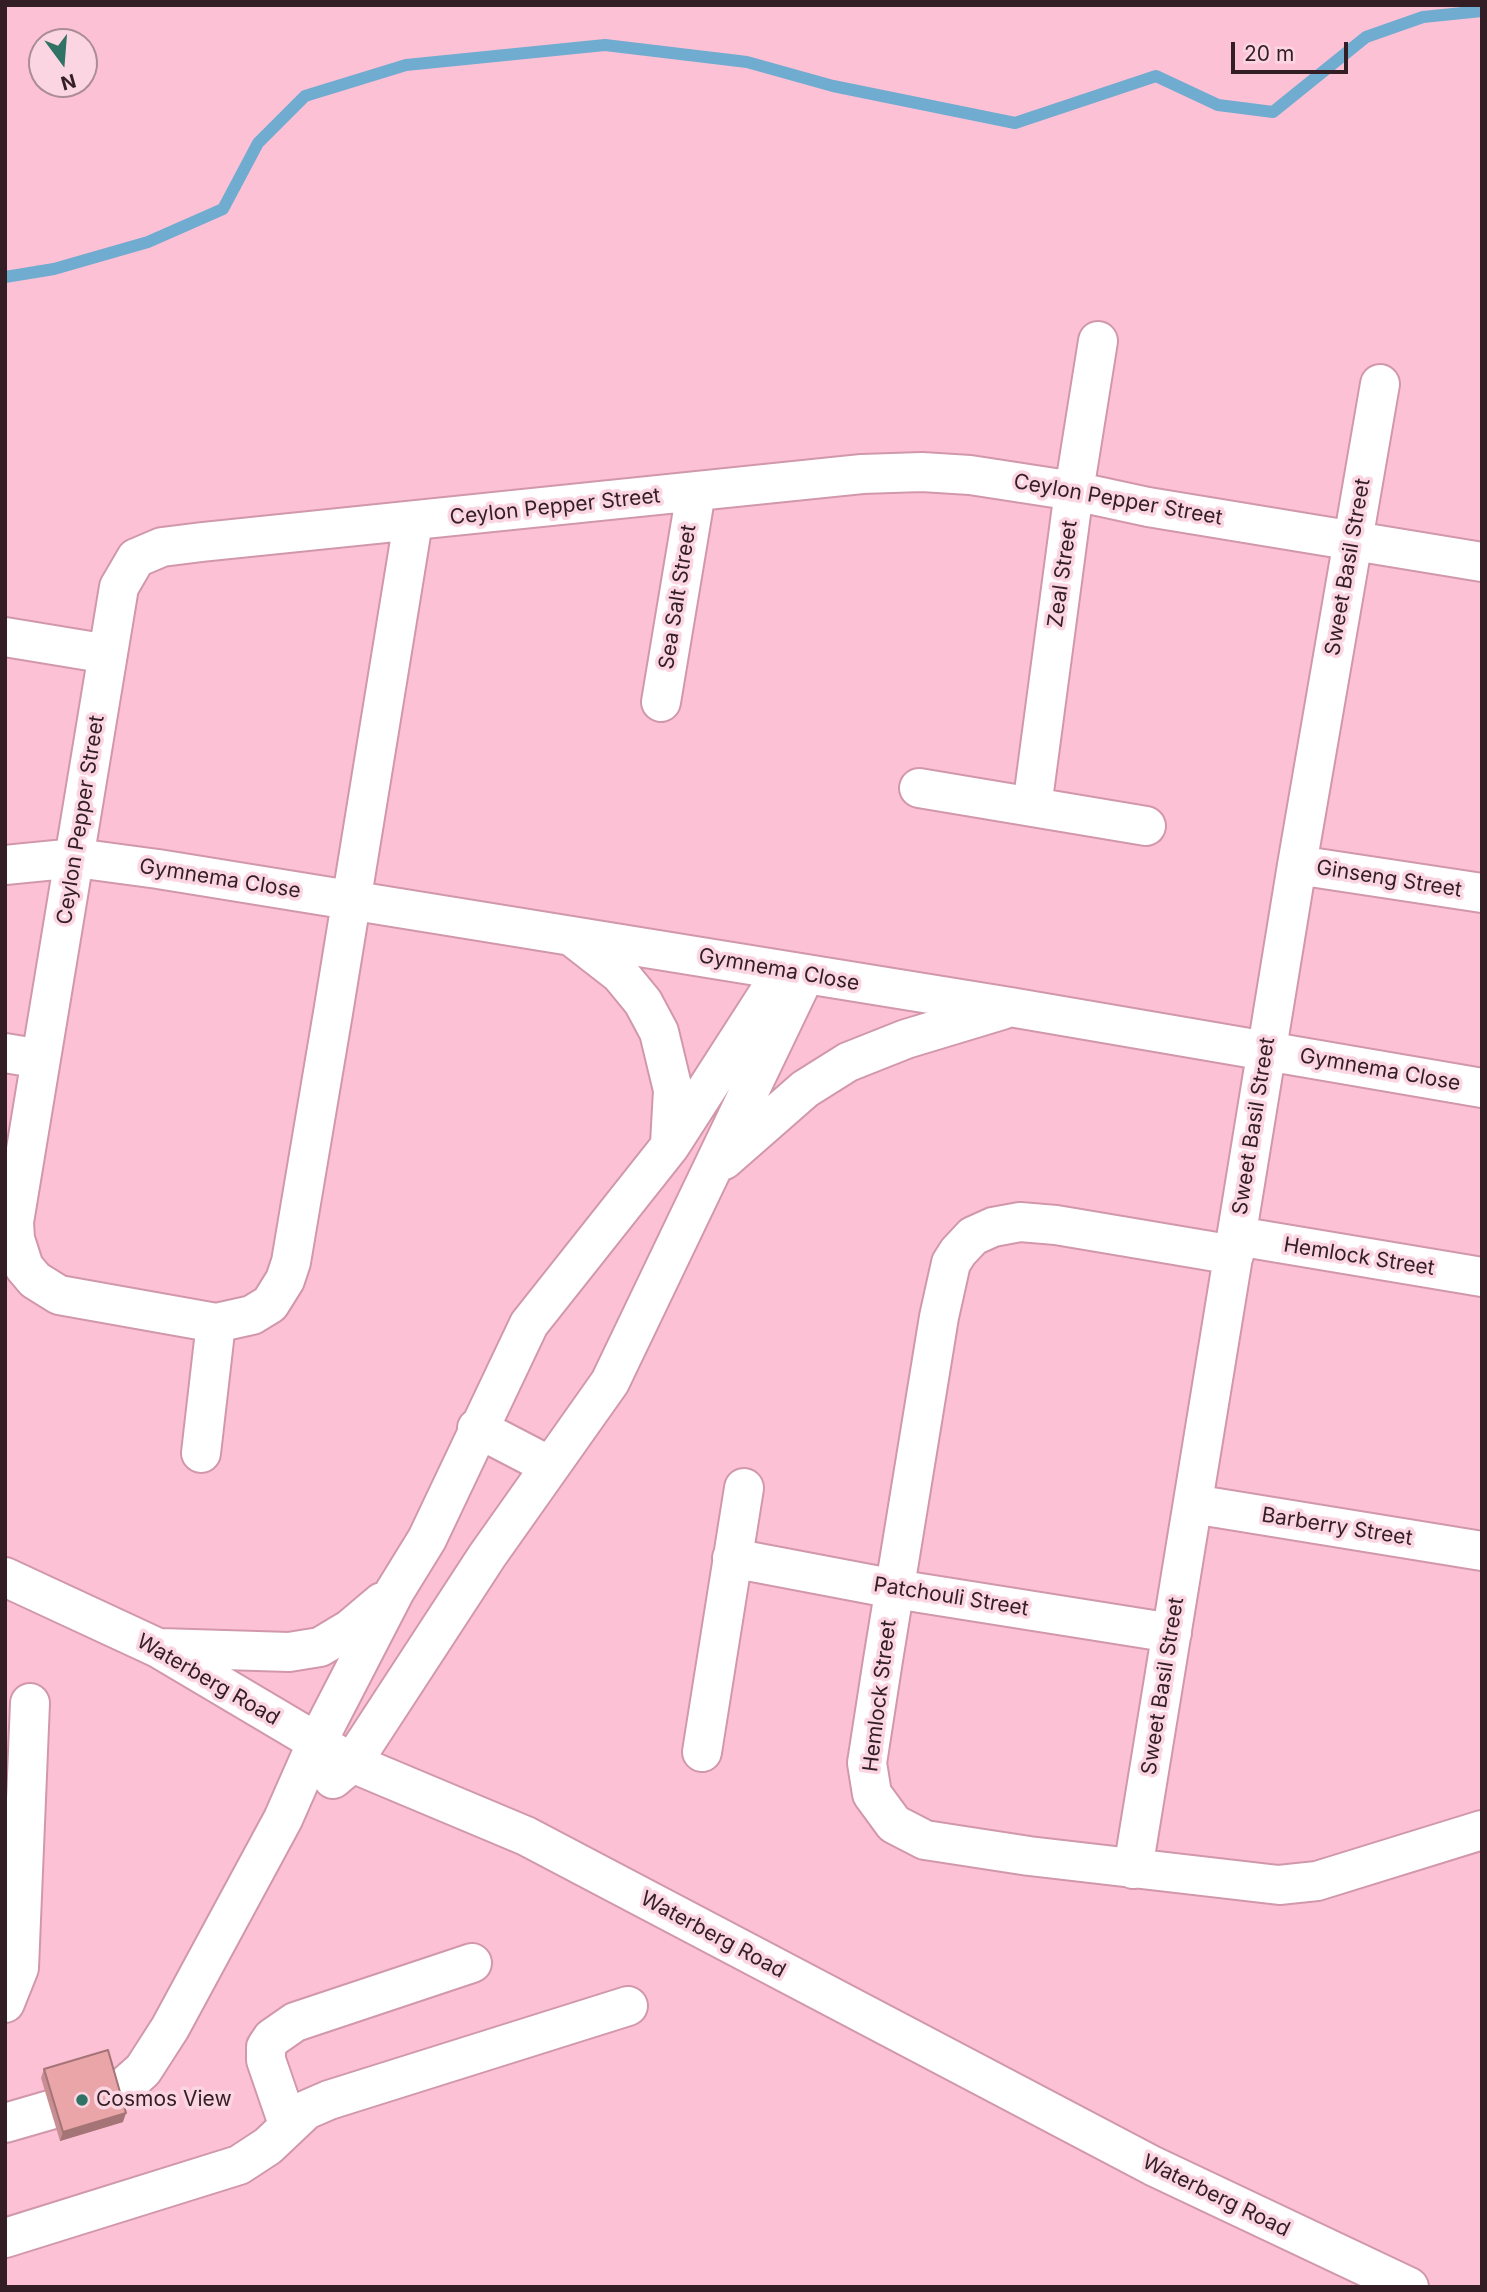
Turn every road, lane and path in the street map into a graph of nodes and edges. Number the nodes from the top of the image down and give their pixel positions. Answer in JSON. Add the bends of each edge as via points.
{"nodes":[{"id":1,"x":1098,"y":341,"type":"dead end"},
{"id":2,"x":1380,"y":384,"type":"dead end"},
{"id":3,"x":1074,"y":491,"type":"junction"},
{"id":4,"x":696,"y":492,"type":"junction"},
{"id":5,"x":413,"y":522,"type":"junction"},
{"id":6,"x":1352,"y":540,"type":"junction"},
{"id":7,"x":1482,"y":562,"type":"edge"},
{"id":8,"x":5,"y":637,"type":"edge"},
{"id":9,"x":108,"y":654,"type":"junction"},
{"id":10,"x":661,"y":702,"type":"dead end"},
{"id":11,"x":919,"y":788,"type":"dead end"},
{"id":12,"x":1032,"y":807,"type":"junction"},
{"id":13,"x":1146,"y":826,"type":"dead end"},
{"id":14,"x":76,"y":858,"type":"junction"},
{"id":15,"x":5,"y":865,"type":"edge"},
{"id":16,"x":1297,"y":865,"type":"junction"},
{"id":17,"x":1482,"y":893,"type":"edge"},
{"id":18,"x":350,"y":901,"type":"junction"},
{"id":19,"x":571,"y":936,"type":"junction"},
{"id":20,"x":794,"y":974,"type":"junction"},
{"id":21,"x":1010,"y":1007,"type":"junction"},
{"id":22,"x":1266,"y":1050,"type":"junction"},
{"id":23,"x":23,"y":1056,"type":"edge"},
{"id":24,"x":1482,"y":1088,"type":"edge"},
{"id":25,"x":670,"y":1146,"type":"junction"},
{"id":26,"x":706,"y":1177,"type":"junction"},
{"id":27,"x":10,"y":1230,"type":"edge"},
{"id":28,"x":1235,"y":1246,"type":"junction"},
{"id":29,"x":1482,"y":1277,"type":"edge"},
{"id":30,"x":216,"y":1323,"type":"junction"},
{"id":31,"x":477,"y":1428,"type":"junction"},
{"id":32,"x":201,"y":1453,"type":"dead end"},
{"id":33,"x":550,"y":1466,"type":"junction"},
{"id":34,"x":744,"y":1488,"type":"dead end"},
{"id":35,"x":1193,"y":1504,"type":"junction"},
{"id":36,"x":1482,"y":1551,"type":"edge"},
{"id":37,"x":732,"y":1558,"type":"junction"},
{"id":38,"x":10,"y":1577,"type":"edge"},
{"id":39,"x":895,"y":1589,"type":"junction"},
{"id":40,"x":395,"y":1591,"type":"junction"},
{"id":41,"x":1172,"y":1633,"type":"junction"},
{"id":42,"x":158,"y":1648,"type":"junction"},
{"id":43,"x":30,"y":1703,"type":"dead end"},
{"id":44,"x":316,"y":1744,"type":"junction"},
{"id":45,"x":702,"y":1752,"type":"dead end"},
{"id":46,"x":352,"y":1763,"type":"junction"},
{"id":47,"x":283,"y":1819,"type":"junction"},
{"id":48,"x":1482,"y":1830,"type":"edge"},
{"id":49,"x":1133,"y":1869,"type":"junction"},
{"id":50,"x":472,"y":1963,"type":"dead end"},
{"id":51,"x":5,"y":2004,"type":"edge"},
{"id":52,"x":628,"y":2006,"type":"dead end"},
{"id":53,"x":114,"y":2091,"type":"edge"},
{"id":54,"x":50,"y":2110,"type":"edge"},
{"id":55,"x":5,"y":2123,"type":"edge"},
{"id":56,"x":288,"y":2124,"type":"junction"},
{"id":57,"x":5,"y":2238,"type":"edge"},
{"id":58,"x":1409,"y":2287,"type":"edge"}],
"edges":[{"from":1,"to":3,"type":"street","name":"Zeal Street"},
{"from":2,"to":6,"type":"street","name":"Sweet Basil Street"},
{"from":3,"to":4,"type":"street","name":"Ceylon Pepper Street","via":[[922,472]]},
{"from":3,"to":6,"type":"street","name":"Ceylon Pepper Street"},
{"from":3,"to":12,"type":"street","name":"Zeal Street"},
{"from":4,"to":5,"type":"street","name":"Ceylon Pepper Street"},
{"from":4,"to":10,"type":"street","name":"Sea Salt Street"},
{"from":5,"to":9,"type":"street","name":"Ceylon Pepper Street","via":[[150,551],[136,558],[123,576]]},
{"from":5,"to":18,"type":"street","name":"Ceylon Pepper Street"},
{"from":6,"to":7,"type":"street","name":"Ceylon Pepper Street"},
{"from":6,"to":16,"type":"street","name":"Sweet Basil Street"},
{"from":8,"to":9,"type":"street"},
{"from":9,"to":14,"type":"street","name":"Ceylon Pepper Street"},
{"from":11,"to":12,"type":"street"},
{"from":12,"to":13,"type":"street"},
{"from":14,"to":15,"type":"street","name":"Gymnema Close"},
{"from":14,"to":18,"type":"street","name":"Gymnema Close"},
{"from":14,"to":23,"type":"street","name":"Ceylon Pepper Street"},
{"from":16,"to":17,"type":"street","name":"Ginseng Street"},
{"from":16,"to":22,"type":"street","name":"Sweet Basil Street"},
{"from":18,"to":19,"type":"street","name":"Gymnema Close"},
{"from":18,"to":30,"type":"street","name":"Ceylon Pepper Street","via":[[288,1271],[270,1304],[248,1317]]},
{"from":19,"to":20,"type":"street","name":"Gymnema Close"},
{"from":19,"to":25,"type":"street","via":[[620,974],[659,1032],[673,1090]]},
{"from":20,"to":21,"type":"street","name":"Gymnema Close"},
{"from":20,"to":25,"type":"street"},
{"from":20,"to":26,"type":"street"},
{"from":21,"to":22,"type":"street","name":"Gymnema Close"},
{"from":21,"to":26,"type":"street","via":[[848,1062],[805,1089]]},
{"from":22,"to":24,"type":"street","name":"Gymnema Close"},
{"from":22,"to":28,"type":"street","name":"Sweet Basil Street"},
{"from":23,"to":27,"type":"street","name":"Ceylon Pepper Street"},
{"from":25,"to":31,"type":"street","via":[[529,1324]]},
{"from":26,"to":33,"type":"street","via":[[610,1382]]},
{"from":27,"to":30,"type":"street","name":"Ceylon Pepper Street","via":[[24,1267],[59,1295]]},
{"from":28,"to":29,"type":"street","name":"Hemlock Street"},
{"from":28,"to":35,"type":"street","name":"Sweet Basil Street"},
{"from":28,"to":39,"type":"street","name":"Hemlock Street","via":[[1008,1223],[974,1236],[958,1252],[948,1277]]},
{"from":30,"to":32,"type":"street"},
{"from":31,"to":33,"type":"street"},
{"from":31,"to":40,"type":"street","via":[[427,1539]]},
{"from":33,"to":46,"type":"street"},
{"from":34,"to":37,"type":"street"},
{"from":35,"to":36,"type":"street","name":"Barberry Street"},
{"from":35,"to":41,"type":"street","name":"Sweet Basil Street"},
{"from":37,"to":39,"type":"street","name":"Patchouli Street"},
{"from":37,"to":45,"type":"street"},
{"from":38,"to":42,"type":"street","name":"Waterberg Road"},
{"from":39,"to":41,"type":"street","name":"Patchouli Street"},
{"from":39,"to":49,"type":"street","name":"Hemlock Street","via":[[867,1763],[872,1794],[886,1815],[902,1830],[925,1840]]},
{"from":40,"to":42,"type":"street","via":[[350,1629],[320,1647],[289,1652]]},
{"from":40,"to":44,"type":"street"},
{"from":41,"to":49,"type":"street","name":"Sweet Basil Street"},
{"from":42,"to":44,"type":"street","name":"Waterberg Road"},
{"from":43,"to":51,"type":"street","via":[[19,1968]]},
{"from":44,"to":46,"type":"street","name":"Waterberg Road"},
{"from":44,"to":47,"type":"street"},
{"from":46,"to":47,"type":"street"},
{"from":46,"to":58,"type":"street","name":"Waterberg Road","via":[[526,1836],[1153,2166]]},
{"from":47,"to":53,"type":"street","via":[[170,2028],[143,2070]]},
{"from":48,"to":49,"type":"street","name":"Hemlock Street","via":[[1296,1884]]},
{"from":50,"to":56,"type":"street","via":[[295,2022],[272,2038],[266,2060]]},
{"from":52,"to":56,"type":"street","via":[[329,2100]]},
{"from":54,"to":55,"type":"street"},
{"from":56,"to":57,"type":"street","via":[[268,2146],[239,2165]]}]}
